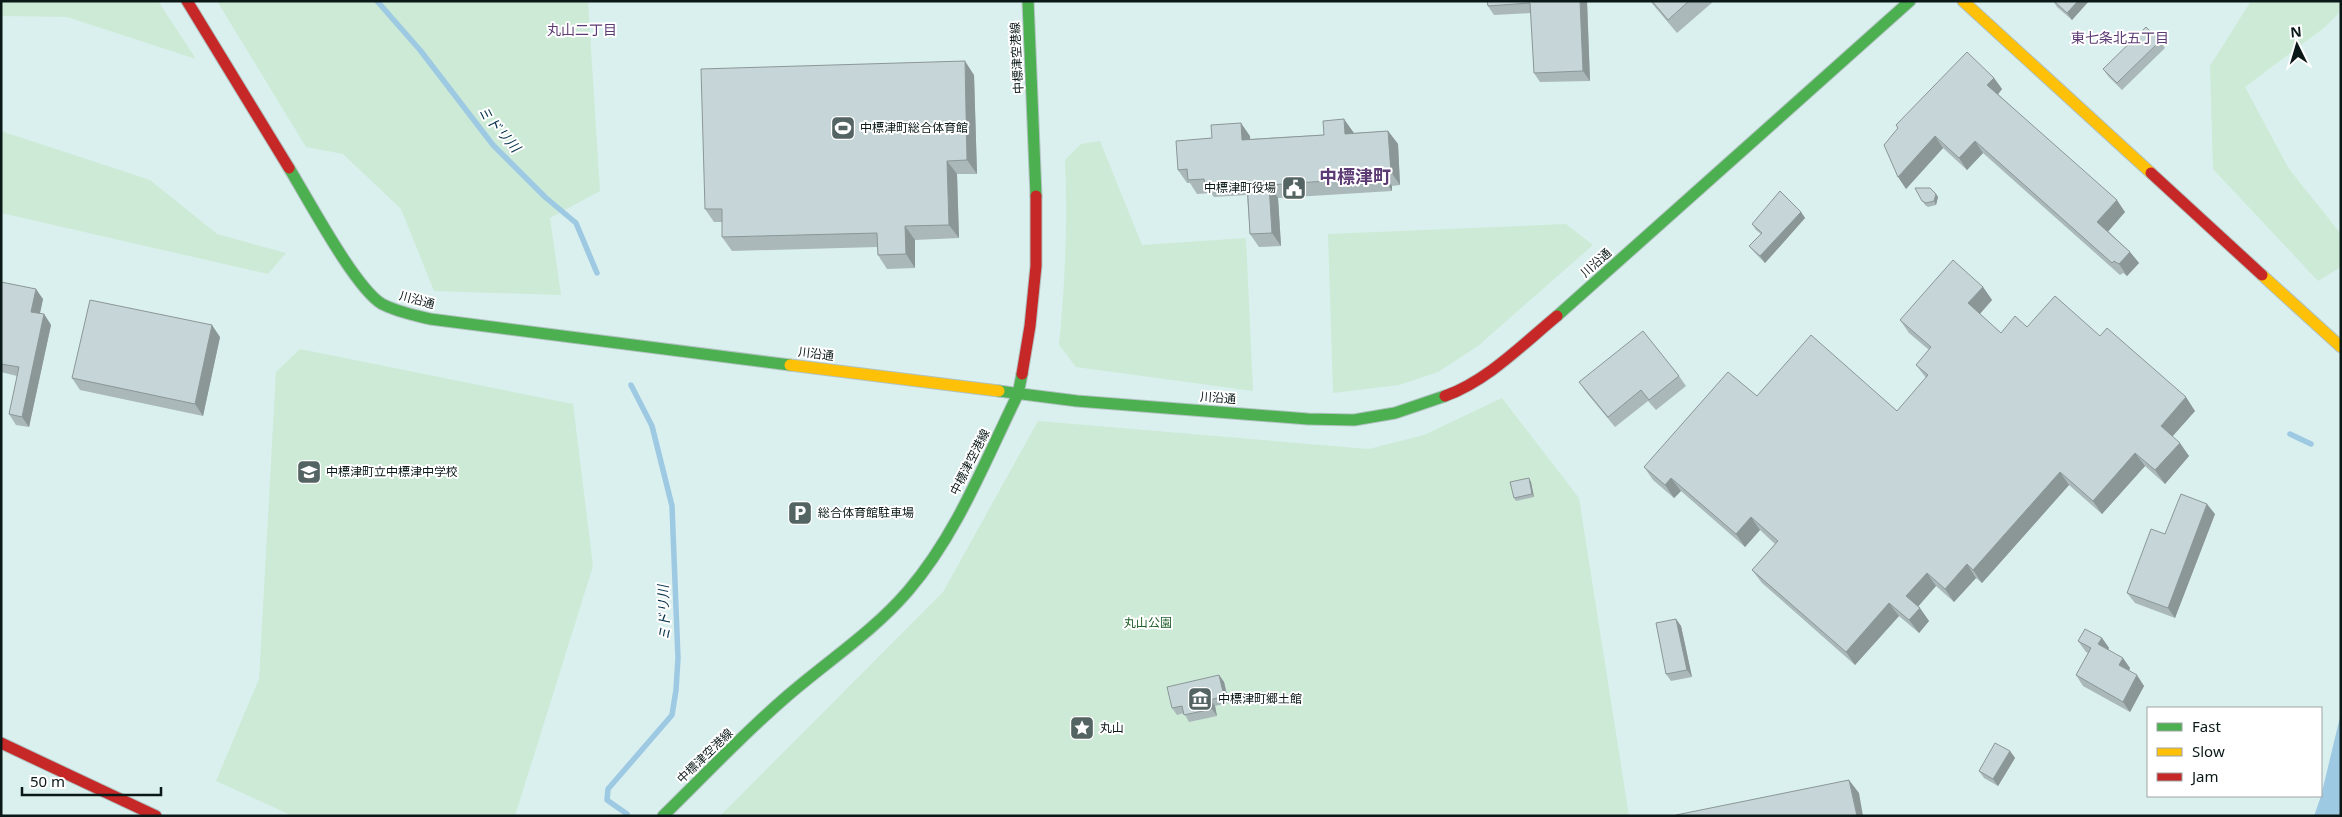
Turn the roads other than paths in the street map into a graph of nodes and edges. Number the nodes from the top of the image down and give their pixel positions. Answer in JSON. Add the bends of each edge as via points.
{"nodes":[{"id":1,"x":188,"y":1,"type":"edge"},
{"id":2,"x":1028,"y":1,"type":"edge"},
{"id":3,"x":1910,"y":1,"type":"edge"},
{"id":4,"x":1963,"y":1,"type":"edge"},
{"id":5,"x":2341,"y":347,"type":"edge"},
{"id":6,"x":1018,"y":394,"type":"junction"},
{"id":7,"x":1,"y":743,"type":"edge"},
{"id":8,"x":156,"y":816,"type":"edge"},
{"id":9,"x":663,"y":816,"type":"edge"}],
"edges":[{"from":1,"to":6,"type":"street","name":"川沿通","via":[[360,283],[381,303],[430,319]]},
{"from":2,"to":6,"type":"street","name":"中標津空港線","via":[[1036,177],[1036,266]]},
{"from":3,"to":6,"type":"street","name":"川沿通","via":[[1568,307],[1464,389],[1394,413],[1354,420],[1308,419]]},
{"from":4,"to":5,"type":"street"},
{"from":6,"to":9,"type":"street","name":"中標津空港線","via":[[960,511],[934,556],[907,592],[838,657],[786,698]]},
{"from":7,"to":8,"type":"street"}]}
